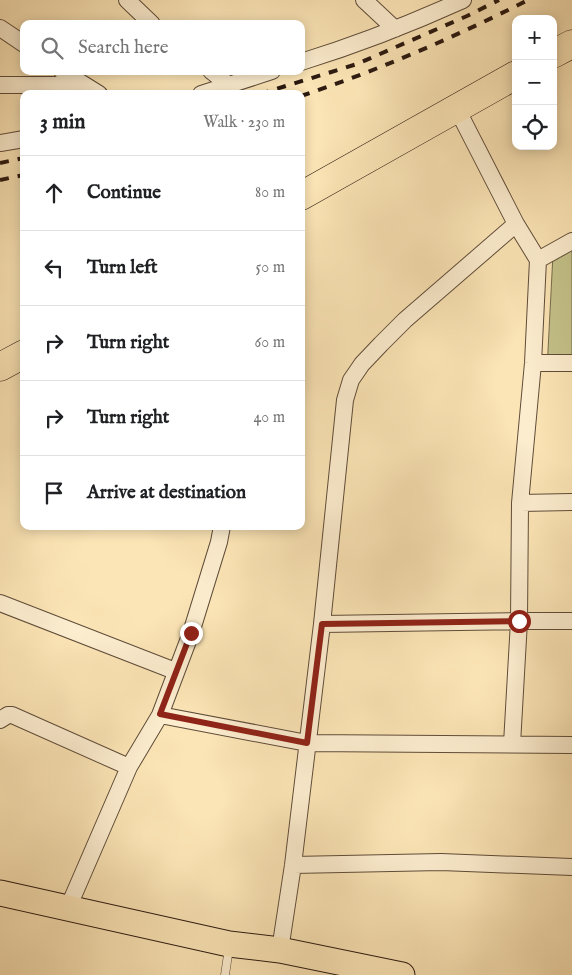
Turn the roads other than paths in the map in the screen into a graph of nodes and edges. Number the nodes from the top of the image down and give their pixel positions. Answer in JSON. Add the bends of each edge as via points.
{"nodes":[{"id":1,"x":127,"y":0,"type":"edge"},
{"id":2,"x":364,"y":0,"type":"edge"},
{"id":3,"x":463,"y":0,"type":"edge"},
{"id":4,"x":148,"y":20,"type":"edge"},
{"id":5,"x":0,"y":28,"type":"edge"},
{"id":6,"x":395,"y":29,"type":"junction"},
{"id":7,"x":20,"y":41,"type":"edge"},
{"id":8,"x":572,"y":44,"type":"edge"},
{"id":9,"x":557,"y":52,"type":"edge"},
{"id":10,"x":305,"y":61,"type":"edge"},
{"id":11,"x":68,"y":75,"type":"edge"},
{"id":12,"x":216,"y":75,"type":"edge"},
{"id":13,"x":260,"y":75,"type":"edge"},
{"id":14,"x":512,"y":77,"type":"edge"},
{"id":15,"x":0,"y":85,"type":"edge"},
{"id":16,"x":84,"y":85,"type":"junction"},
{"id":17,"x":229,"y":85,"type":"junction"},
{"id":18,"x":92,"y":90,"type":"edge"},
{"id":19,"x":213,"y":90,"type":"edge"},
{"id":20,"x":456,"y":107,"type":"junction"},
{"id":21,"x":20,"y":140,"type":"edge"},
{"id":22,"x":0,"y":144,"type":"edge"},
{"id":23,"x":305,"y":194,"type":"edge"},
{"id":24,"x":516,"y":224,"type":"junction"},
{"id":25,"x":572,"y":241,"type":"edge"},
{"id":26,"x":538,"y":260,"type":"junction"},
{"id":27,"x":20,"y":356,"type":"edge"},
{"id":28,"x":533,"y":363,"type":"junction"},
{"id":29,"x":572,"y":363,"type":"edge"},
{"id":30,"x":0,"y":367,"type":"edge"},
{"id":31,"x":572,"y":502,"type":"edge"},
{"id":32,"x":520,"y":503,"type":"junction"},
{"id":33,"x":221,"y":530,"type":"edge"},
{"id":34,"x":0,"y":603,"type":"edge"},
{"id":35,"x":572,"y":620,"type":"edge"},
{"id":36,"x":519,"y":621,"type":"junction"},
{"id":37,"x":322,"y":624,"type":"junction"},
{"id":38,"x":175,"y":671,"type":"junction"},
{"id":39,"x":160,"y":714,"type":"junction"},
{"id":40,"x":0,"y":720,"type":"edge"},
{"id":41,"x":307,"y":743,"type":"junction"},
{"id":42,"x":512,"y":744,"type":"junction"},
{"id":43,"x":572,"y":745,"type":"edge"},
{"id":44,"x":129,"y":767,"type":"junction"},
{"id":45,"x":293,"y":865,"type":"junction"},
{"id":46,"x":572,"y":867,"type":"edge"},
{"id":47,"x":0,"y":893,"type":"edge"},
{"id":48,"x":68,"y":908,"type":"junction"},
{"id":49,"x":229,"y":944,"type":"junction"},
{"id":50,"x":280,"y":950,"type":"junction"},
{"id":51,"x":225,"y":975,"type":"edge"},
{"id":52,"x":402,"y":975,"type":"edge"}],
"edges":[{"from":1,"to":4,"type":"street"},
{"from":2,"to":6,"type":"street"},
{"from":3,"to":6,"type":"street"},
{"from":5,"to":7,"type":"street"},
{"from":6,"to":10,"type":"street"},
{"from":8,"to":9,"type":"highway"},
{"from":11,"to":16,"type":"street"},
{"from":12,"to":17,"type":"street"},
{"from":13,"to":17,"type":"street"},
{"from":14,"to":20,"type":"highway"},
{"from":15,"to":16,"type":"street"},
{"from":16,"to":18,"type":"street"},
{"from":17,"to":19,"type":"street"},
{"from":20,"to":23,"type":"highway"},
{"from":20,"to":24,"type":"street"},
{"from":21,"to":22,"type":"street"},
{"from":24,"to":26,"type":"street"},
{"from":24,"to":37,"type":"street","via":[[405,320],[350,380],[344,408]]},
{"from":25,"to":26,"type":"street"},
{"from":26,"to":28,"type":"street"},
{"from":27,"to":30,"type":"highway"},
{"from":28,"to":29,"type":"street"},
{"from":28,"to":32,"type":"street"},
{"from":31,"to":32,"type":"street"},
{"from":32,"to":36,"type":"street"},
{"from":33,"to":38,"type":"street","via":[[191,633]]},
{"from":34,"to":38,"type":"street"},
{"from":35,"to":36,"type":"street"},
{"from":36,"to":37,"type":"street"},
{"from":36,"to":42,"type":"street"},
{"from":37,"to":41,"type":"street"},
{"from":38,"to":39,"type":"street"},
{"from":39,"to":41,"type":"street"},
{"from":39,"to":44,"type":"street"},
{"from":40,"to":44,"type":"street","via":[[12,715]]},
{"from":41,"to":42,"type":"street"},
{"from":41,"to":45,"type":"street"},
{"from":42,"to":43,"type":"street"},
{"from":44,"to":48,"type":"street"},
{"from":45,"to":46,"type":"street","via":[[441,862]]},
{"from":45,"to":50,"type":"street"},
{"from":47,"to":48,"type":"main road"},
{"from":48,"to":49,"type":"main road"},
{"from":49,"to":50,"type":"main road"},
{"from":49,"to":51,"type":"lane"},
{"from":50,"to":52,"type":"main road"}]}
